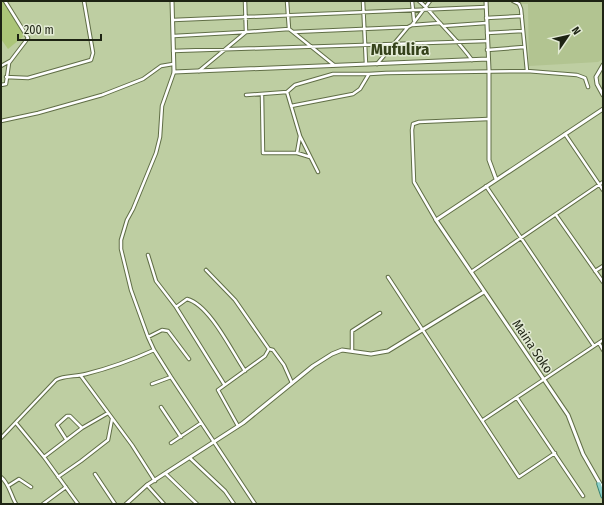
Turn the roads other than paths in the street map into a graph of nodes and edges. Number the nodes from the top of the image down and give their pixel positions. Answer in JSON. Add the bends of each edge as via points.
{"nodes":[{"id":1,"x":5,"y":1,"type":"edge"},
{"id":2,"x":84,"y":1,"type":"edge"},
{"id":3,"x":172,"y":1,"type":"edge"},
{"id":4,"x":175,"y":1,"type":"edge"},
{"id":5,"x":245,"y":1,"type":"edge"},
{"id":6,"x":287,"y":1,"type":"edge"},
{"id":7,"x":363,"y":1,"type":"edge"},
{"id":8,"x":412,"y":1,"type":"edge"},
{"id":9,"x":419,"y":1,"type":"edge"},
{"id":10,"x":430,"y":1,"type":"edge"},
{"id":11,"x":486,"y":1,"type":"edge"},
{"id":12,"x":513,"y":1,"type":"edge"},
{"id":13,"x":425,"y":6,"type":"junction"},
{"id":14,"x":486,"y":7,"type":"junction"},
{"id":15,"x":430,"y":10,"type":"junction"},
{"id":16,"x":412,"y":11,"type":"junction"},
{"id":17,"x":421,"y":11,"type":"junction"},
{"id":18,"x":364,"y":12,"type":"junction"},
{"id":19,"x":287,"y":15,"type":"junction"},
{"id":20,"x":522,"y":16,"type":"junction"},
{"id":21,"x":246,"y":18,"type":"junction"},
{"id":22,"x":486,"y":18,"type":"junction"},
{"id":23,"x":173,"y":20,"type":"junction"},
{"id":24,"x":414,"y":22,"type":"junction"},
{"id":25,"x":440,"y":23,"type":"junction"},
{"id":26,"x":486,"y":23,"type":"junction"},
{"id":27,"x":412,"y":25,"type":"junction"},
{"id":28,"x":443,"y":26,"type":"junction"},
{"id":29,"x":408,"y":27,"type":"junction"},
{"id":30,"x":365,"y":28,"type":"junction"},
{"id":31,"x":289,"y":29,"type":"junction"},
{"id":32,"x":523,"y":31,"type":"junction"},
{"id":33,"x":246,"y":32,"type":"junction"},
{"id":34,"x":293,"y":32,"type":"junction"},
{"id":35,"x":487,"y":33,"type":"junction"},
{"id":36,"x":174,"y":36,"type":"junction"},
{"id":37,"x":459,"y":41,"type":"junction"},
{"id":38,"x":487,"y":41,"type":"junction"},
{"id":39,"x":395,"y":43,"type":"junction"},
{"id":40,"x":365,"y":45,"type":"junction"},
{"id":41,"x":312,"y":47,"type":"junction"},
{"id":42,"x":524,"y":47,"type":"junction"},
{"id":43,"x":224,"y":50,"type":"junction"},
{"id":44,"x":488,"y":50,"type":"junction"},
{"id":45,"x":173,"y":51,"type":"junction"},
{"id":46,"x":488,"y":59,"type":"junction"},
{"id":47,"x":11,"y":61,"type":"junction"},
{"id":48,"x":473,"y":61,"type":"junction"},
{"id":49,"x":173,"y":64,"type":"junction"},
{"id":50,"x":377,"y":64,"type":"junction"},
{"id":51,"x":366,"y":65,"type":"junction"},
{"id":52,"x":603,"y":65,"type":"edge"},
{"id":53,"x":1,"y":66,"type":"edge"},
{"id":54,"x":335,"y":66,"type":"junction"},
{"id":55,"x":199,"y":70,"type":"junction"},
{"id":56,"x":489,"y":70,"type":"junction"},
{"id":57,"x":527,"y":71,"type":"junction"},
{"id":58,"x":174,"y":72,"type":"junction"},
{"id":59,"x":369,"y":74,"type":"junction"},
{"id":60,"x":6,"y":77,"type":"junction"},
{"id":61,"x":1,"y":85,"type":"edge"},
{"id":62,"x":588,"y":86,"type":"dead end"},
{"id":63,"x":287,"y":92,"type":"junction"},
{"id":64,"x":246,"y":95,"type":"dead end"},
{"id":65,"x":262,"y":95,"type":"junction"},
{"id":66,"x":603,"y":95,"type":"edge"},
{"id":67,"x":291,"y":106,"type":"junction"},
{"id":68,"x":603,"y":109,"type":"edge"},
{"id":69,"x":488,"y":119,"type":"junction"},
{"id":70,"x":1,"y":121,"type":"edge"},
{"id":71,"x":565,"y":134,"type":"junction"},
{"id":72,"x":300,"y":136,"type":"junction"},
{"id":73,"x":297,"y":153,"type":"junction"},
{"id":74,"x":310,"y":157,"type":"junction"},
{"id":75,"x":318,"y":172,"type":"dead end"},
{"id":76,"x":496,"y":179,"type":"junction"},
{"id":77,"x":603,"y":182,"type":"edge"},
{"id":78,"x":599,"y":185,"type":"junction"},
{"id":79,"x":486,"y":186,"type":"junction"},
{"id":80,"x":603,"y":190,"type":"edge"},
{"id":81,"x":556,"y":215,"type":"junction"},
{"id":82,"x":436,"y":220,"type":"junction"},
{"id":83,"x":521,"y":238,"type":"junction"},
{"id":84,"x":148,"y":255,"type":"dead end"},
{"id":85,"x":603,"y":266,"type":"edge"},
{"id":86,"x":206,"y":270,"type":"dead end"},
{"id":87,"x":595,"y":271,"type":"junction"},
{"id":88,"x":472,"y":272,"type":"junction"},
{"id":89,"x":388,"y":277,"type":"dead end"},
{"id":90,"x":603,"y":282,"type":"edge"},
{"id":91,"x":484,"y":292,"type":"junction"},
{"id":92,"x":176,"y":307,"type":"junction"},
{"id":93,"x":380,"y":313,"type":"dead end"},
{"id":94,"x":423,"y":331,"type":"junction"},
{"id":95,"x":148,"y":337,"type":"junction"},
{"id":96,"x":603,"y":340,"type":"edge"},
{"id":97,"x":599,"y":343,"type":"junction"},
{"id":98,"x":594,"y":346,"type":"junction"},
{"id":99,"x":269,"y":349,"type":"junction"},
{"id":100,"x":154,"y":350,"type":"junction"},
{"id":101,"x":352,"y":350,"type":"junction"},
{"id":102,"x":603,"y":350,"type":"edge"},
{"id":103,"x":189,"y":359,"type":"dead end"},
{"id":104,"x":245,"y":371,"type":"junction"},
{"id":105,"x":81,"y":376,"type":"junction"},
{"id":106,"x":171,"y":377,"type":"junction"},
{"id":107,"x":544,"y":380,"type":"junction"},
{"id":108,"x":292,"y":383,"type":"junction"},
{"id":109,"x":152,"y":384,"type":"dead end"},
{"id":110,"x":224,"y":384,"type":"junction"},
{"id":111,"x":517,"y":398,"type":"junction"},
{"id":112,"x":160,"y":407,"type":"dead end"},
{"id":113,"x":108,"y":413,"type":"junction"},
{"id":114,"x":112,"y":419,"type":"junction"},
{"id":115,"x":483,"y":420,"type":"junction"},
{"id":116,"x":16,"y":423,"type":"junction"},
{"id":117,"x":201,"y":423,"type":"junction"},
{"id":118,"x":238,"y":426,"type":"junction"},
{"id":119,"x":82,"y":428,"type":"junction"},
{"id":120,"x":181,"y":437,"type":"junction"},
{"id":121,"x":1,"y":438,"type":"edge"},
{"id":122,"x":66,"y":439,"type":"junction"},
{"id":123,"x":214,"y":442,"type":"junction"},
{"id":124,"x":171,"y":443,"type":"dead end"},
{"id":125,"x":555,"y":453,"type":"junction"},
{"id":126,"x":44,"y":457,"type":"junction"},
{"id":127,"x":190,"y":458,"type":"junction"},
{"id":128,"x":95,"y":474,"type":"dead end"},
{"id":129,"x":166,"y":474,"type":"junction"},
{"id":130,"x":1,"y":477,"type":"edge"},
{"id":131,"x":58,"y":477,"type":"junction"},
{"id":132,"x":155,"y":481,"type":"junction"},
{"id":133,"x":599,"y":484,"type":"junction"},
{"id":134,"x":148,"y":485,"type":"junction"},
{"id":135,"x":8,"y":486,"type":"junction"},
{"id":136,"x":31,"y":487,"type":"dead end"},
{"id":137,"x":66,"y":487,"type":"junction"},
{"id":138,"x":603,"y":488,"type":"edge"},
{"id":139,"x":583,"y":496,"type":"dead end"},
{"id":140,"x":603,"y":496,"type":"edge"},
{"id":141,"x":16,"y":504,"type":"edge"},
{"id":142,"x":43,"y":504,"type":"edge"},
{"id":143,"x":78,"y":504,"type":"edge"},
{"id":144,"x":115,"y":504,"type":"edge"},
{"id":145,"x":126,"y":504,"type":"edge"},
{"id":146,"x":164,"y":504,"type":"edge"},
{"id":147,"x":197,"y":504,"type":"edge"},
{"id":148,"x":234,"y":504,"type":"edge"},
{"id":149,"x":255,"y":504,"type":"edge"}],
"edges":[{"from":1,"to":47,"type":"street","via":[[28,38]]},
{"from":2,"to":60,"type":"street","via":[[91,60],[28,78]]},
{"from":3,"to":4,"type":"street"},
{"from":3,"to":23,"type":"street"},
{"from":5,"to":21,"type":"street"},
{"from":6,"to":19,"type":"street"},
{"from":7,"to":18,"type":"street"},
{"from":8,"to":16,"type":"street"},
{"from":9,"to":13,"type":"street"},
{"from":10,"to":13,"type":"street"},
{"from":11,"to":14,"type":"street"},
{"from":12,"to":20,"type":"street","via":[[520,6]]},
{"from":13,"to":15,"type":"street"},
{"from":13,"to":17,"type":"street"},
{"from":14,"to":15,"type":"street"},
{"from":14,"to":22,"type":"street"},
{"from":15,"to":17,"type":"street"},
{"from":15,"to":25,"type":"street"},
{"from":16,"to":17,"type":"street"},
{"from":16,"to":18,"type":"street"},
{"from":16,"to":24,"type":"street"},
{"from":17,"to":24,"type":"street"},
{"from":18,"to":19,"type":"street"},
{"from":18,"to":30,"type":"street"},
{"from":19,"to":21,"type":"street"},
{"from":19,"to":31,"type":"street"},
{"from":20,"to":22,"type":"street"},
{"from":20,"to":32,"type":"street"},
{"from":21,"to":23,"type":"street"},
{"from":21,"to":33,"type":"street"},
{"from":22,"to":26,"type":"street"},
{"from":23,"to":36,"type":"street"},
{"from":24,"to":27,"type":"street"},
{"from":25,"to":27,"type":"street"},
{"from":25,"to":28,"type":"street"},
{"from":26,"to":28,"type":"street"},
{"from":26,"to":35,"type":"street"},
{"from":27,"to":29,"type":"street"},
{"from":28,"to":37,"type":"street"},
{"from":29,"to":30,"type":"street"},
{"from":29,"to":39,"type":"street"},
{"from":30,"to":34,"type":"street"},
{"from":30,"to":40,"type":"street"},
{"from":31,"to":33,"type":"street"},
{"from":31,"to":34,"type":"street"},
{"from":32,"to":35,"type":"street"},
{"from":32,"to":42,"type":"street"},
{"from":33,"to":36,"type":"street"},
{"from":33,"to":43,"type":"street"},
{"from":34,"to":41,"type":"street"},
{"from":35,"to":38,"type":"street"},
{"from":36,"to":45,"type":"street"},
{"from":37,"to":38,"type":"street"},
{"from":37,"to":39,"type":"street"},
{"from":37,"to":48,"type":"street"},
{"from":38,"to":44,"type":"street"},
{"from":39,"to":40,"type":"street"},
{"from":39,"to":50,"type":"street"},
{"from":40,"to":41,"type":"street"},
{"from":40,"to":51,"type":"street"},
{"from":41,"to":43,"type":"street"},
{"from":41,"to":54,"type":"street"},
{"from":42,"to":44,"type":"street"},
{"from":42,"to":57,"type":"street"},
{"from":43,"to":45,"type":"street"},
{"from":43,"to":55,"type":"street"},
{"from":44,"to":46,"type":"street"},
{"from":45,"to":49,"type":"street"},
{"from":46,"to":48,"type":"street"},
{"from":46,"to":56,"type":"street"},
{"from":47,"to":53,"type":"street"},
{"from":47,"to":60,"type":"street"},
{"from":48,"to":50,"type":"street"},
{"from":49,"to":58,"type":"street"},
{"from":49,"to":70,"type":"street","via":[[161,66],[143,79],[102,95]]},
{"from":50,"to":51,"type":"street"},
{"from":51,"to":54,"type":"street"},
{"from":52,"to":66,"type":"street","via":[[596,77]]},
{"from":54,"to":55,"type":"street"},
{"from":55,"to":58,"type":"street"},
{"from":56,"to":57,"type":"street"},
{"from":56,"to":59,"type":"street"},
{"from":56,"to":69,"type":"street"},
{"from":57,"to":62,"type":"street","via":[[577,75],[585,78]]},
{"from":58,"to":95,"type":"street","via":[[162,106],[156,153],[128,217],[121,245],[131,290]]},
{"from":59,"to":63,"type":"street","via":[[333,74],[295,85]]},
{"from":59,"to":67,"type":"street","via":[[357,92]]},
{"from":60,"to":61,"type":"street","via":[[6,84]]},
{"from":63,"to":65,"type":"street"},
{"from":63,"to":67,"type":"street"},
{"from":64,"to":65,"type":"street"},
{"from":65,"to":73,"type":"street","via":[[263,153]]},
{"from":67,"to":72,"type":"street"},
{"from":68,"to":71,"type":"street"},
{"from":69,"to":76,"type":"street","via":[[489,160]]},
{"from":69,"to":82,"type":"street","via":[[419,122],[412,126],[414,182]]},
{"from":71,"to":76,"type":"street"},
{"from":71,"to":78,"type":"street"},
{"from":72,"to":73,"type":"street"},
{"from":72,"to":74,"type":"street"},
{"from":73,"to":74,"type":"street"},
{"from":74,"to":75,"type":"street"},
{"from":76,"to":79,"type":"street"},
{"from":77,"to":78,"type":"street"},
{"from":78,"to":80,"type":"street"},
{"from":78,"to":81,"type":"street"},
{"from":79,"to":82,"type":"street"},
{"from":79,"to":83,"type":"street"},
{"from":81,"to":83,"type":"street"},
{"from":81,"to":87,"type":"street"},
{"from":82,"to":88,"type":"street","name":"Maina Soko"},
{"from":83,"to":88,"type":"street"},
{"from":83,"to":98,"type":"street"},
{"from":84,"to":92,"type":"street","via":[[156,281]]},
{"from":85,"to":87,"type":"street"},
{"from":86,"to":99,"type":"street","via":[[235,300]]},
{"from":87,"to":90,"type":"street"},
{"from":88,"to":91,"type":"street","name":"Maina Soko"},
{"from":89,"to":94,"type":"street"},
{"from":91,"to":94,"type":"street"},
{"from":91,"to":107,"type":"street","name":"Maina Soko"},
{"from":92,"to":104,"type":"street","via":[[187,298],[199,306],[211,319]]},
{"from":92,"to":110,"type":"street"},
{"from":93,"to":101,"type":"street","via":[[352,331]]},
{"from":94,"to":101,"type":"street","via":[[388,351],[371,354]]},
{"from":94,"to":115,"type":"street"},
{"from":95,"to":100,"type":"street"},
{"from":95,"to":103,"type":"street","via":[[162,330],[168,331]]},
{"from":96,"to":97,"type":"street"},
{"from":97,"to":98,"type":"street"},
{"from":97,"to":102,"type":"street"},
{"from":98,"to":107,"type":"street"},
{"from":99,"to":104,"type":"street","via":[[265,356]]},
{"from":99,"to":108,"type":"street","via":[[273,350],[284,365]]},
{"from":100,"to":105,"type":"street"},
{"from":100,"to":106,"type":"street"},
{"from":101,"to":108,"type":"street","via":[[332,354]]},
{"from":104,"to":110,"type":"street"},
{"from":105,"to":113,"type":"street"},
{"from":105,"to":116,"type":"street","via":[[56,380]]},
{"from":106,"to":109,"type":"street"},
{"from":106,"to":117,"type":"street"},
{"from":107,"to":111,"type":"street"},
{"from":107,"to":133,"type":"street","name":"Maina Soko","via":[[568,415]]},
{"from":108,"to":118,"type":"street"},
{"from":110,"to":118,"type":"street","via":[[218,392]]},
{"from":111,"to":115,"type":"street"},
{"from":111,"to":125,"type":"street"},
{"from":112,"to":120,"type":"street"},
{"from":113,"to":114,"type":"street"},
{"from":113,"to":119,"type":"street"},
{"from":114,"to":131,"type":"street","via":[[108,440]]},
{"from":114,"to":132,"type":"street"},
{"from":115,"to":125,"type":"street","via":[[519,477]]},
{"from":116,"to":121,"type":"street"},
{"from":116,"to":126,"type":"street"},
{"from":117,"to":120,"type":"street"},
{"from":117,"to":123,"type":"street"},
{"from":118,"to":123,"type":"street"},
{"from":119,"to":122,"type":"street"},
{"from":119,"to":122,"type":"street","via":[[67,416],[57,425]]},
{"from":120,"to":124,"type":"street"},
{"from":122,"to":126,"type":"street"},
{"from":123,"to":127,"type":"street"},
{"from":123,"to":149,"type":"street"},
{"from":125,"to":139,"type":"street"},
{"from":126,"to":131,"type":"street"},
{"from":127,"to":129,"type":"street"},
{"from":127,"to":148,"type":"street","via":[[225,491]]},
{"from":128,"to":144,"type":"street"},
{"from":129,"to":132,"type":"street"},
{"from":129,"to":147,"type":"street"},
{"from":130,"to":135,"type":"street"},
{"from":131,"to":137,"type":"street"},
{"from":132,"to":134,"type":"street"},
{"from":133,"to":138,"type":"main road"},
{"from":133,"to":140,"type":"main road"},
{"from":134,"to":145,"type":"street"},
{"from":134,"to":146,"type":"street"},
{"from":135,"to":136,"type":"street","via":[[20,479]]},
{"from":135,"to":141,"type":"street"},
{"from":137,"to":142,"type":"street"},
{"from":137,"to":143,"type":"street"}]}
